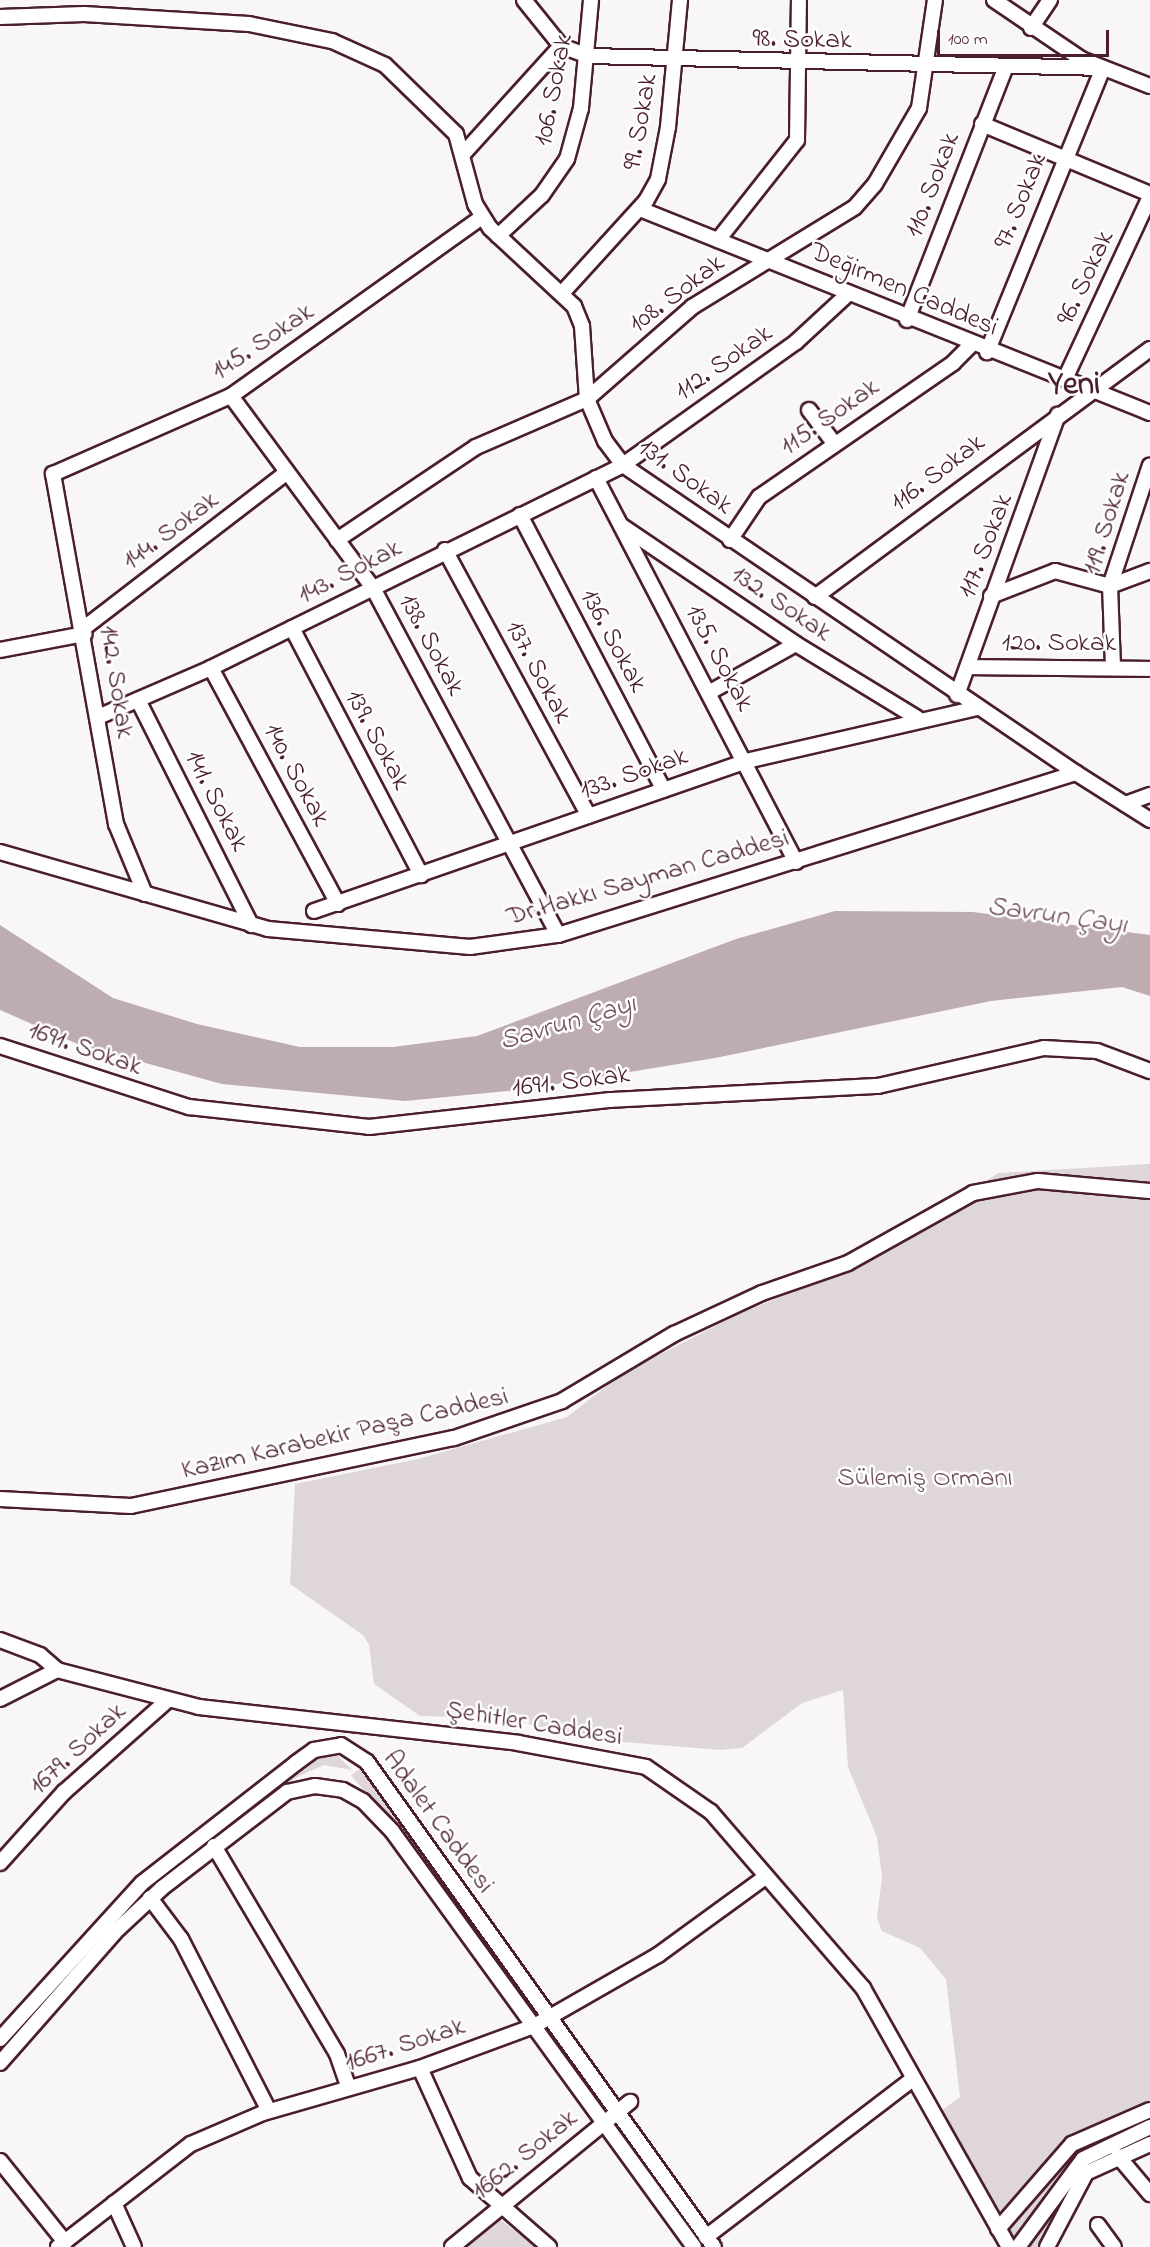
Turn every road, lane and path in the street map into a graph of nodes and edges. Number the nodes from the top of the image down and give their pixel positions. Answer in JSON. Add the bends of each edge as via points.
{"nodes":[{"id":1,"x":524,"y":0,"type":"edge"},
{"id":2,"x":591,"y":0,"type":"edge"},
{"id":3,"x":680,"y":0,"type":"edge"},
{"id":4,"x":799,"y":0,"type":"edge"},
{"id":5,"x":935,"y":0,"type":"edge"},
{"id":6,"x":994,"y":0,"type":"edge"},
{"id":7,"x":1050,"y":0,"type":"edge"},
{"id":8,"x":0,"y":17,"type":"edge"},
{"id":9,"x":1031,"y":28,"type":"junction"},
{"id":10,"x":561,"y":46,"type":"junction"},
{"id":11,"x":588,"y":56,"type":"junction"},
{"id":12,"x":675,"y":61,"type":"junction"},
{"id":13,"x":802,"y":64,"type":"junction"},
{"id":14,"x":926,"y":67,"type":"junction"},
{"id":15,"x":1005,"y":68,"type":"junction"},
{"id":16,"x":1103,"y":69,"type":"junction"},
{"id":17,"x":1150,"y":86,"type":"edge"},
{"id":18,"x":982,"y":124,"type":"junction"},
{"id":19,"x":464,"y":153,"type":"junction"},
{"id":20,"x":1064,"y":158,"type":"junction"},
{"id":21,"x":1150,"y":196,"type":"edge"},
{"id":22,"x":640,"y":209,"type":"junction"},
{"id":23,"x":482,"y":217,"type":"junction"},
{"id":24,"x":498,"y":236,"type":"junction"},
{"id":25,"x":718,"y":240,"type":"junction"},
{"id":26,"x":769,"y":259,"type":"junction"},
{"id":27,"x":564,"y":291,"type":"junction"},
{"id":28,"x":847,"y":295,"type":"junction"},
{"id":29,"x":907,"y":320,"type":"junction"},
{"id":30,"x":970,"y":345,"type":"junction"},
{"id":31,"x":1150,"y":349,"type":"edge"},
{"id":32,"x":987,"y":352,"type":"junction"},
{"id":33,"x":1065,"y":380,"type":"junction"},
{"id":34,"x":1093,"y":390,"type":"junction"},
{"id":35,"x":231,"y":396,"type":"junction"},
{"id":36,"x":586,"y":399,"type":"junction"},
{"id":37,"x":809,"y":410,"type":"dead end"},
{"id":38,"x":1150,"y":413,"type":"edge"},
{"id":39,"x":1058,"y":415,"type":"junction"},
{"id":40,"x":834,"y":443,"type":"junction"},
{"id":41,"x":623,"y":465,"type":"junction"},
{"id":42,"x":1150,"y":465,"type":"edge"},
{"id":43,"x":287,"y":472,"type":"junction"},
{"id":44,"x":53,"y":474,"type":"joint"},
{"id":45,"x":596,"y":478,"type":"junction"},
{"id":46,"x":520,"y":515,"type":"junction"},
{"id":47,"x":621,"y":525,"type":"junction"},
{"id":48,"x":337,"y":540,"type":"junction"},
{"id":49,"x":730,"y":540,"type":"junction"},
{"id":50,"x":445,"y":550,"type":"junction"},
{"id":51,"x":1150,"y":571,"type":"edge"},
{"id":52,"x":1110,"y":585,"type":"junction"},
{"id":53,"x":373,"y":588,"type":"junction"},
{"id":54,"x":991,"y":596,"type":"junction"},
{"id":55,"x":815,"y":597,"type":"junction"},
{"id":56,"x":292,"y":628,"type":"junction"},
{"id":57,"x":84,"y":631,"type":"junction"},
{"id":58,"x":796,"y":644,"type":"junction"},
{"id":59,"x":0,"y":650,"type":"edge"},
{"id":60,"x":968,"y":667,"type":"junction"},
{"id":61,"x":211,"y":668,"type":"junction"},
{"id":62,"x":1113,"y":668,"type":"junction"},
{"id":63,"x":1150,"y":669,"type":"edge"},
{"id":64,"x":710,"y":692,"type":"junction"},
{"id":65,"x":957,"y":694,"type":"junction"},
{"id":66,"x":138,"y":700,"type":"junction"},
{"id":67,"x":977,"y":708,"type":"junction"},
{"id":68,"x":98,"y":717,"type":"junction"},
{"id":69,"x":917,"y":718,"type":"junction"},
{"id":70,"x":746,"y":760,"type":"junction"},
{"id":71,"x":1076,"y":773,"type":"junction"},
{"id":72,"x":664,"y":790,"type":"junction"},
{"id":73,"x":1150,"y":795,"type":"edge"},
{"id":74,"x":1125,"y":804,"type":"junction"},
{"id":75,"x":589,"y":816,"type":"junction"},
{"id":76,"x":1150,"y":820,"type":"edge"},
{"id":77,"x":509,"y":843,"type":"junction"},
{"id":78,"x":0,"y":852,"type":"edge"},
{"id":79,"x":796,"y":862,"type":"junction"},
{"id":80,"x":421,"y":875,"type":"junction"},
{"id":81,"x":145,"y":894,"type":"junction"},
{"id":82,"x":338,"y":904,"type":"junction"},
{"id":83,"x":314,"y":911,"type":"dead end"},
{"id":84,"x":251,"y":925,"type":"junction"},
{"id":85,"x":558,"y":935,"type":"junction"},
{"id":86,"x":0,"y":1046,"type":"edge"},
{"id":87,"x":1150,"y":1071,"type":"edge"},
{"id":88,"x":1150,"y":1191,"type":"edge"},
{"id":89,"x":0,"y":1499,"type":"edge"},
{"id":90,"x":0,"y":1640,"type":"edge"},
{"id":91,"x":57,"y":1670,"type":"junction"},
{"id":92,"x":0,"y":1699,"type":"edge"},
{"id":93,"x":167,"y":1701,"type":"junction"},
{"id":94,"x":214,"y":1846,"type":"junction"},
{"id":95,"x":0,"y":1863,"type":"edge"},
{"id":96,"x":764,"y":1878,"type":"junction"},
{"id":97,"x":150,"y":1898,"type":"junction"},
{"id":98,"x":549,"y":2018,"type":"junction"},
{"id":99,"x":534,"y":2026,"type":"junction"},
{"id":100,"x":0,"y":2038,"type":"edge"},
{"id":101,"x":0,"y":2063,"type":"edge"},
{"id":102,"x":420,"y":2068,"type":"junction"},
{"id":103,"x":916,"y":2084,"type":"junction"},
{"id":104,"x":349,"y":2088,"type":"junction"},
{"id":105,"x":630,"y":2102,"type":"dead end"},
{"id":106,"x":1150,"y":2110,"type":"edge"},
{"id":107,"x":269,"y":2111,"type":"junction"},
{"id":108,"x":617,"y":2113,"type":"junction"},
{"id":109,"x":604,"y":2123,"type":"junction"},
{"id":110,"x":1150,"y":2127,"type":"edge"},
{"id":111,"x":1150,"y":2144,"type":"edge"},
{"id":112,"x":1118,"y":2156,"type":"junction"},
{"id":113,"x":0,"y":2161,"type":"edge"},
{"id":114,"x":1150,"y":2194,"type":"edge"},
{"id":115,"x":114,"y":2203,"type":"junction"},
{"id":116,"x":499,"y":2207,"type":"junction"},
{"id":117,"x":1098,"y":2225,"type":"dead end"},
{"id":118,"x":999,"y":2229,"type":"junction"},
{"id":119,"x":710,"y":2242,"type":"edge"},
{"id":120,"x":61,"y":2244,"type":"edge"},
{"id":121,"x":134,"y":2247,"type":"edge"},
{"id":122,"x":452,"y":2247,"type":"edge"},
{"id":123,"x":549,"y":2247,"type":"edge"},
{"id":124,"x":694,"y":2247,"type":"edge"},
{"id":125,"x":1009,"y":2247,"type":"edge"},
{"id":126,"x":1017,"y":2247,"type":"edge"},
{"id":127,"x":1047,"y":2247,"type":"edge"},
{"id":128,"x":1114,"y":2247,"type":"edge"}],
"edges":[{"from":1,"to":10,"type":"street"},
{"from":2,"to":11,"type":"street","name":"106. Sokak"},
{"from":3,"to":12,"type":"street","name":"99. Sokak"},
{"from":4,"to":13,"type":"street"},
{"from":5,"to":14,"type":"street","name":"108. Sokak"},
{"from":6,"to":9,"type":"street"},
{"from":7,"to":9,"type":"street"},
{"from":8,"to":19,"type":"street","name":"131. Sokak","via":[[84,14],[288,29],[356,49],[398,77],[447,122]]},
{"from":9,"to":16,"type":"street"},
{"from":10,"to":11,"type":"street","name":"98. Sokak"},
{"from":10,"to":19,"type":"street"},
{"from":11,"to":12,"type":"street","name":"98. Sokak"},
{"from":11,"to":24,"type":"street","name":"106. Sokak","via":[[567,159],[542,195]]},
{"from":12,"to":13,"type":"street","name":"98. Sokak"},
{"from":12,"to":22,"type":"street","name":"99. Sokak","via":[[663,161]]},
{"from":13,"to":14,"type":"street","name":"98. Sokak"},
{"from":13,"to":25,"type":"street","via":[[797,140]]},
{"from":14,"to":15,"type":"street","name":"98. Sokak"},
{"from":14,"to":26,"type":"street","name":"108. Sokak","via":[[912,125],[875,184],[842,218]]},
{"from":15,"to":16,"type":"street","name":"98. Sokak"},
{"from":15,"to":18,"type":"street","name":"110. Sokak"},
{"from":16,"to":17,"type":"street"},
{"from":16,"to":20,"type":"street","name":"97. Sokak"},
{"from":18,"to":20,"type":"street"},
{"from":18,"to":29,"type":"street","name":"110. Sokak"},
{"from":19,"to":23,"type":"street","name":"131. Sokak"},
{"from":20,"to":21,"type":"street"},
{"from":20,"to":32,"type":"street","name":"97. Sokak"},
{"from":21,"to":33,"type":"street","name":"96. Sokak"},
{"from":22,"to":25,"type":"street","name":"Değirmen Caddesi"},
{"from":22,"to":27,"type":"street","name":"99. Sokak"},
{"from":23,"to":24,"type":"street","name":"131. Sokak"},
{"from":23,"to":35,"type":"street","name":"145. Sokak"},
{"from":24,"to":27,"type":"street","name":"131. Sokak"},
{"from":25,"to":26,"type":"street","name":"Değirmen Caddesi"},
{"from":26,"to":28,"type":"street","name":"Değirmen Caddesi"},
{"from":26,"to":36,"type":"street","name":"108. Sokak","via":[[692,307]]},
{"from":27,"to":36,"type":"street","name":"131. Sokak","via":[[579,316]]},
{"from":28,"to":29,"type":"street","name":"Değirmen Caddesi"},
{"from":28,"to":41,"type":"street","name":"112. Sokak","via":[[796,342]]},
{"from":29,"to":30,"type":"street","name":"Değirmen Caddesi"},
{"from":30,"to":32,"type":"street","name":"Değirmen Caddesi"},
{"from":30,"to":40,"type":"street","name":"115. Sokak","via":[[953,363]]},
{"from":31,"to":34,"type":"street","name":"116. Sokak"},
{"from":32,"to":33,"type":"street","name":"Değirmen Caddesi"},
{"from":33,"to":34,"type":"street","name":"Değirmen Caddesi"},
{"from":34,"to":38,"type":"street","name":"Değirmen Caddesi"},
{"from":34,"to":39,"type":"street","name":"116. Sokak"},
{"from":35,"to":43,"type":"street","name":"138. Sokak"},
{"from":35,"to":44,"type":"street","name":"145. Sokak"},
{"from":36,"to":41,"type":"street","name":"131. Sokak"},
{"from":36,"to":48,"type":"street","name":"108. Sokak","via":[[476,447]]},
{"from":37,"to":40,"type":"street"},
{"from":39,"to":54,"type":"street","name":"117. Sokak"},
{"from":39,"to":55,"type":"street","name":"116. Sokak"},
{"from":40,"to":49,"type":"street","name":"115. Sokak","via":[[759,496]]},
{"from":41,"to":45,"type":"street","name":"143. Sokak"},
{"from":41,"to":49,"type":"street","name":"131. Sokak"},
{"from":42,"to":52,"type":"street","name":"119. Sokak"},
{"from":43,"to":48,"type":"street","name":"138. Sokak"},
{"from":43,"to":57,"type":"street","name":"144. Sokak"},
{"from":44,"to":57,"type":"street","name":"142. Sokak"},
{"from":45,"to":46,"type":"street","name":"143. Sokak"},
{"from":45,"to":47,"type":"street","name":"135. Sokak"},
{"from":46,"to":50,"type":"street","name":"143. Sokak"},
{"from":46,"to":72,"type":"street","name":"136. Sokak"},
{"from":47,"to":58,"type":"street","name":"132. Sokak"},
{"from":47,"to":64,"type":"street","name":"135. Sokak"},
{"from":48,"to":53,"type":"street","name":"138. Sokak"},
{"from":49,"to":55,"type":"street","name":"131. Sokak"},
{"from":50,"to":53,"type":"street","name":"143. Sokak"},
{"from":50,"to":75,"type":"street","name":"137. Sokak"},
{"from":51,"to":52,"type":"street"},
{"from":52,"to":54,"type":"street","via":[[1054,571]]},
{"from":52,"to":62,"type":"street","name":"119. Sokak"},
{"from":53,"to":56,"type":"street","name":"143. Sokak"},
{"from":53,"to":77,"type":"street","name":"138. Sokak"},
{"from":54,"to":60,"type":"street","name":"117. Sokak"},
{"from":55,"to":65,"type":"street","name":"131. Sokak"},
{"from":56,"to":61,"type":"street","name":"143. Sokak"},
{"from":56,"to":80,"type":"street","name":"139. Sokak"},
{"from":57,"to":59,"type":"street","name":"144. Sokak"},
{"from":57,"to":68,"type":"street","name":"142. Sokak"},
{"from":58,"to":64,"type":"street"},
{"from":58,"to":69,"type":"street","name":"132. Sokak"},
{"from":60,"to":62,"type":"street","name":"120. Sokak"},
{"from":60,"to":65,"type":"street","name":"117. Sokak"},
{"from":61,"to":66,"type":"street","name":"143. Sokak"},
{"from":61,"to":82,"type":"street","name":"140. Sokak"},
{"from":62,"to":63,"type":"street","name":"120. Sokak"},
{"from":64,"to":70,"type":"street","name":"135. Sokak"},
{"from":65,"to":67,"type":"street","name":"131. Sokak"},
{"from":66,"to":68,"type":"street","name":"143. Sokak"},
{"from":66,"to":84,"type":"street","name":"141. Sokak"},
{"from":67,"to":69,"type":"street","name":"133. Sokak"},
{"from":67,"to":71,"type":"street","name":"131. Sokak"},
{"from":68,"to":81,"type":"street","name":"142. Sokak","via":[[116,824]]},
{"from":69,"to":70,"type":"street","name":"133. Sokak"},
{"from":70,"to":72,"type":"street","name":"133. Sokak"},
{"from":70,"to":79,"type":"street","name":"135. Sokak"},
{"from":71,"to":74,"type":"street"},
{"from":71,"to":79,"type":"street","name":"Dr.Hakkı Sayman Caddesi"},
{"from":72,"to":75,"type":"street","name":"133. Sokak"},
{"from":73,"to":74,"type":"street"},
{"from":74,"to":76,"type":"street"},
{"from":75,"to":77,"type":"street","name":"133. Sokak"},
{"from":77,"to":80,"type":"street","name":"133. Sokak"},
{"from":77,"to":85,"type":"street","name":"138. Sokak"},
{"from":78,"to":81,"type":"street","name":"Dr.Hakkı Sayman Caddesi"},
{"from":79,"to":85,"type":"street","name":"Dr.Hakkı Sayman Caddesi"},
{"from":80,"to":82,"type":"street","name":"133. Sokak"},
{"from":81,"to":84,"type":"street","name":"Dr.Hakkı Sayman Caddesi"},
{"from":82,"to":83,"type":"street","name":"133. Sokak"},
{"from":84,"to":85,"type":"street","name":"Dr.Hakkı Sayman Caddesi","via":[[412,945],[496,946]]},
{"from":86,"to":87,"type":"street","name":"1691. Sokak","via":[[189,1107],[369,1127],[610,1100],[878,1086],[1044,1048],[1097,1052]]},
{"from":88,"to":89,"type":"street","name":"Kazım Karabekir Paşa Caddesi","via":[[1038,1181],[973,1193],[933,1211],[848,1263],[704,1318],[562,1401],[454,1438],[130,1506]]},
{"from":90,"to":91,"type":"street","name":"Şehitler Caddesi","via":[[39,1655]]},
{"from":91,"to":92,"type":"street"},
{"from":91,"to":93,"type":"street","name":"Şehitler Caddesi"},
{"from":93,"to":95,"type":"street","name":"1679. Sokak","via":[[64,1792]]},
{"from":93,"to":96,"type":"street","name":"Şehitler Caddesi","via":[[627,1761],[697,1799]]},
{"from":94,"to":97,"type":"street"},
{"from":94,"to":99,"type":"street","via":[[287,1792],[328,1787],[357,1797],[392,1831]]},
{"from":94,"to":104,"type":"street","via":[[337,2054]]},
{"from":96,"to":98,"type":"street","name":"1667. Sokak","via":[[658,1955]]},
{"from":96,"to":103,"type":"street","name":"Şehitler Caddesi","via":[[863,1988]]},
{"from":97,"to":101,"type":"street"},
{"from":97,"to":107,"type":"street","via":[[181,1940]]},
{"from":98,"to":99,"type":"street","name":"1667. Sokak"},
{"from":98,"to":100,"type":"street","name":"Adalet Caddesi","via":[[367,1762],[351,1748],[328,1745],[296,1763],[142,1883]]},
{"from":98,"to":108,"type":"street","name":"Adalet Caddesi"},
{"from":99,"to":102,"type":"street","name":"1667. Sokak"},
{"from":99,"to":109,"type":"street"},
{"from":102,"to":104,"type":"street","name":"1667. Sokak"},
{"from":102,"to":116,"type":"street","via":[[458,2159]]},
{"from":103,"to":118,"type":"street","name":"Şehitler Caddesi"},
{"from":103,"to":119,"type":"street"},
{"from":104,"to":107,"type":"street","name":"1667. Sokak"},
{"from":105,"to":108,"type":"street","name":"1662. Sokak"},
{"from":106,"to":118,"type":"street","via":[[1072,2144]]},
{"from":107,"to":115,"type":"street","name":"1667. Sokak","via":[[191,2144]]},
{"from":108,"to":109,"type":"street","name":"1662. Sokak"},
{"from":108,"to":119,"type":"street","name":"Adalet Caddesi"},
{"from":109,"to":116,"type":"street","name":"1662. Sokak"},
{"from":109,"to":124,"type":"street"},
{"from":110,"to":126,"type":"street","via":[[1083,2159]]},
{"from":111,"to":112,"type":"street"},
{"from":112,"to":114,"type":"street"},
{"from":112,"to":127,"type":"street","via":[[1082,2177]]},
{"from":113,"to":120,"type":"street"},
{"from":115,"to":120,"type":"street","name":"1667. Sokak"},
{"from":115,"to":121,"type":"street"},
{"from":116,"to":122,"type":"street","name":"1662. Sokak"},
{"from":116,"to":123,"type":"street"},
{"from":117,"to":128,"type":"street"},
{"from":118,"to":125,"type":"street","name":"Şehitler Caddesi"}]}
